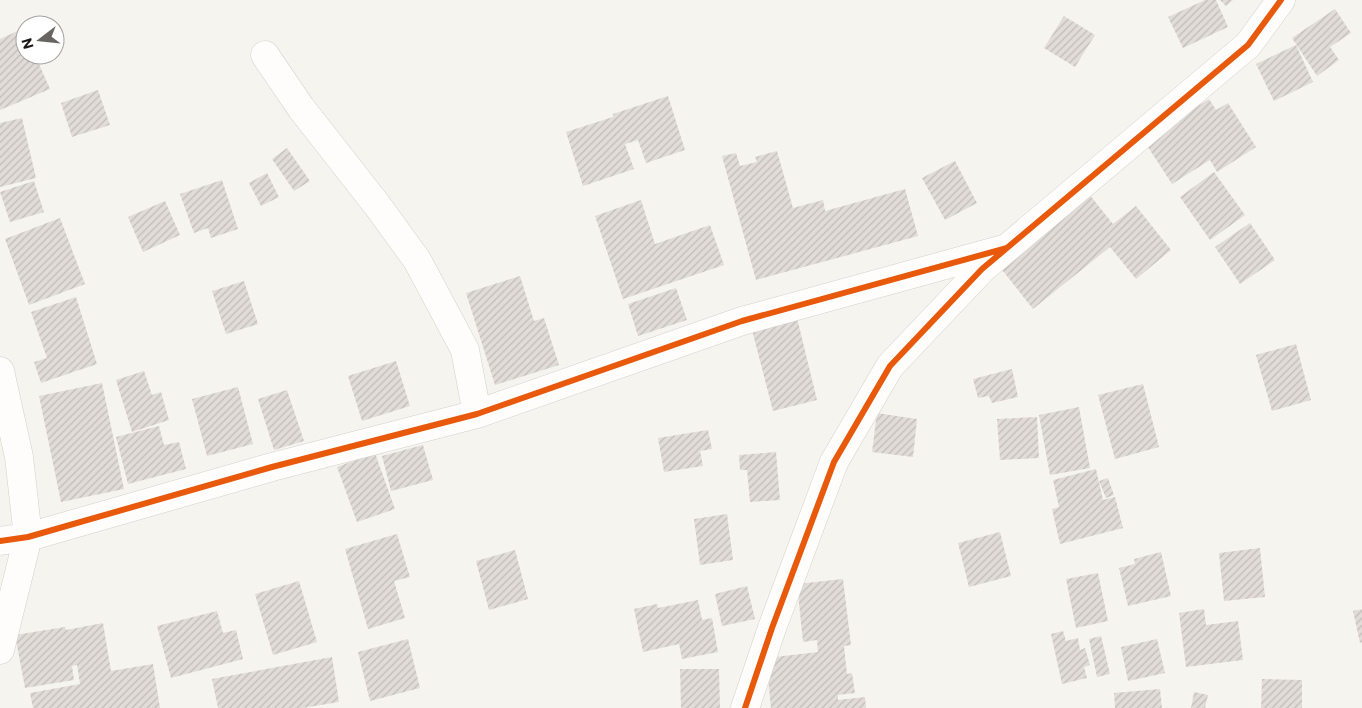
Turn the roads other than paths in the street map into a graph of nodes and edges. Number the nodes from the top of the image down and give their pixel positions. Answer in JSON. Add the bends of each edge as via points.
{"nodes":[{"id":1,"x":1281,"y":0,"type":"edge"},
{"id":2,"x":264,"y":55,"type":"dead end"},
{"id":3,"x":1007,"y":248,"type":"junction"},
{"id":4,"x":0,"y":371,"type":"edge"},
{"id":5,"x":476,"y":414,"type":"junction"},
{"id":6,"x":28,"y":537,"type":"junction"},
{"id":7,"x":0,"y":541,"type":"edge"},
{"id":8,"x":0,"y":650,"type":"edge"},
{"id":9,"x":745,"y":708,"type":"edge"}],
"edges":[{"from":1,"to":3,"type":"street","via":[[1248,45]]},
{"from":2,"to":5,"type":"street","via":[[300,108],[417,260],[465,350]]},
{"from":3,"to":5,"type":"street","via":[[742,321]]},
{"from":3,"to":9,"type":"street","via":[[982,269],[890,366],[834,462]]},
{"from":4,"to":6,"type":"street","via":[[19,458]]},
{"from":5,"to":6,"type":"street","via":[[272,467]]},
{"from":6,"to":7,"type":"street"},
{"from":6,"to":8,"type":"street"}]}
